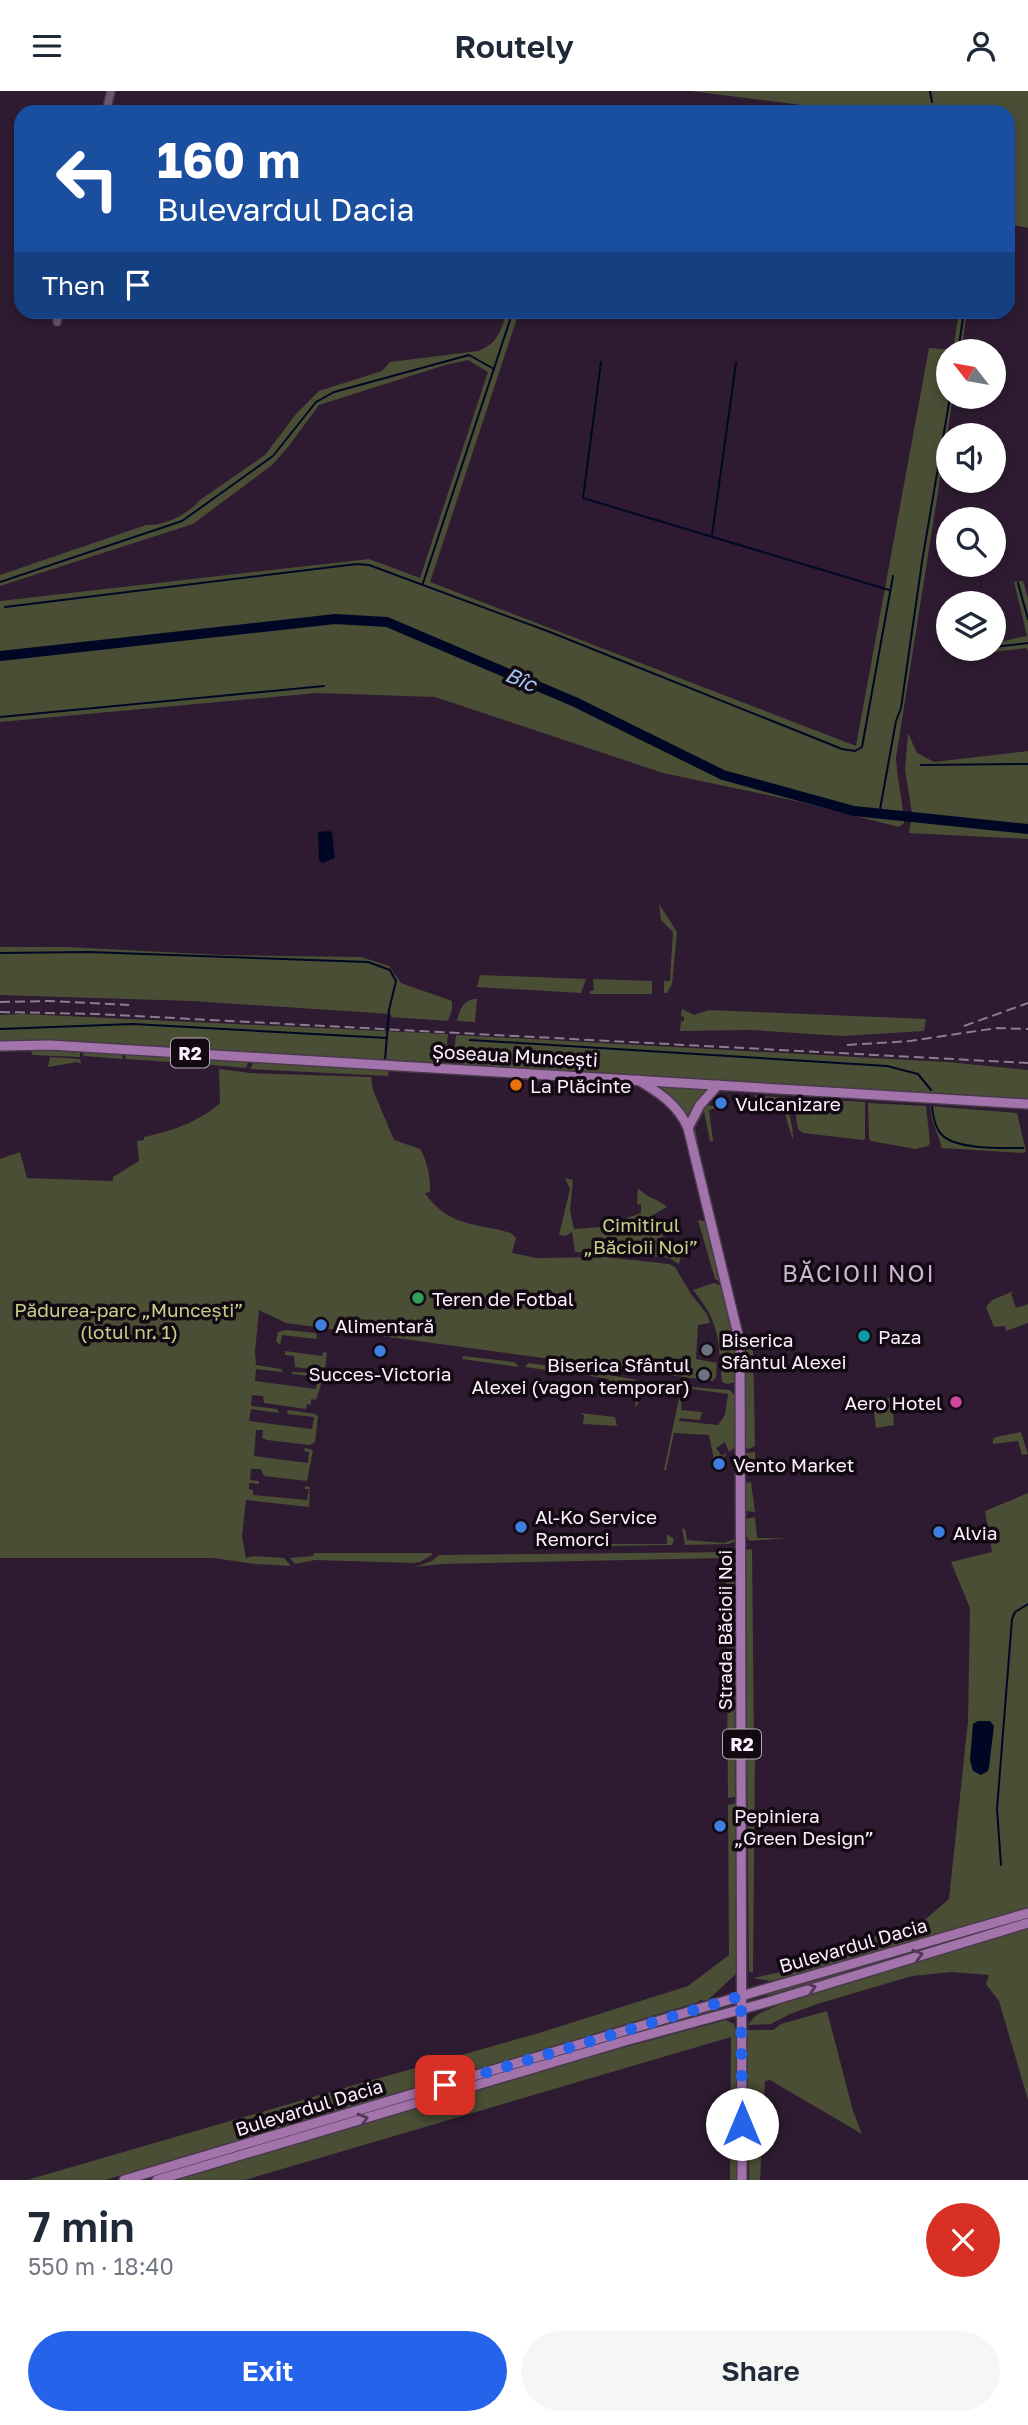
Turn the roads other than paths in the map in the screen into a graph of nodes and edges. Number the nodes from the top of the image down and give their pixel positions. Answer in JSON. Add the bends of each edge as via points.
{"nodes":[{"id":1,"x":58,"y":319,"type":"edge"},
{"id":2,"x":57,"y":322,"type":"dead end"},
{"id":3,"x":0,"y":1046,"type":"edge"},
{"id":4,"x":638,"y":1080,"type":"junction"},
{"id":5,"x":718,"y":1085,"type":"junction"},
{"id":6,"x":1028,"y":1104,"type":"edge"},
{"id":7,"x":688,"y":1129,"type":"junction"},
{"id":8,"x":1028,"y":1913,"type":"edge"},
{"id":9,"x":1028,"y":1923,"type":"edge"},
{"id":10,"x":741,"y":1996,"type":"junction"},
{"id":11,"x":741,"y":2009,"type":"junction"},
{"id":12,"x":124,"y":2180,"type":"edge"},
{"id":13,"x":157,"y":2180,"type":"edge"},
{"id":14,"x":742,"y":2180,"type":"edge"}],
"edges":[{"from":1,"to":2,"type":"street"},
{"from":3,"to":4,"type":"main road","name":"Șoseaua Muncești","number":"R2","via":[[50,1045]]},
{"from":4,"to":5,"type":"main road","name":"Șoseaua Muncești"},
{"from":4,"to":7,"type":"main road","name":"Strada Băcioii Noi","number":"R2","via":[[676,1107]]},
{"from":5,"to":6,"type":"main road","name":"Șoseaua Muncești"},
{"from":5,"to":7,"type":"main road","via":[[700,1105]]},
{"from":7,"to":10,"type":"main road","name":"Strada Băcioii Noi","number":"R2","via":[[740,1343]]},
{"from":8,"to":10,"type":"main road","name":"Bulevardul Dacia"},
{"from":11,"to":9,"type":"main road","name":"Bulevardul Dacia","one_way":true},
{"from":10,"to":11,"type":"main road","name":"Strada Băcioii Noi","number":"R2"},
{"from":10,"to":12,"type":"main road","name":"Bulevardul Dacia"},
{"from":13,"to":11,"type":"main road","name":"Bulevardul Dacia","one_way":true},
{"from":11,"to":14,"type":"main road","name":"Strada Băcioii Noi"}]}
